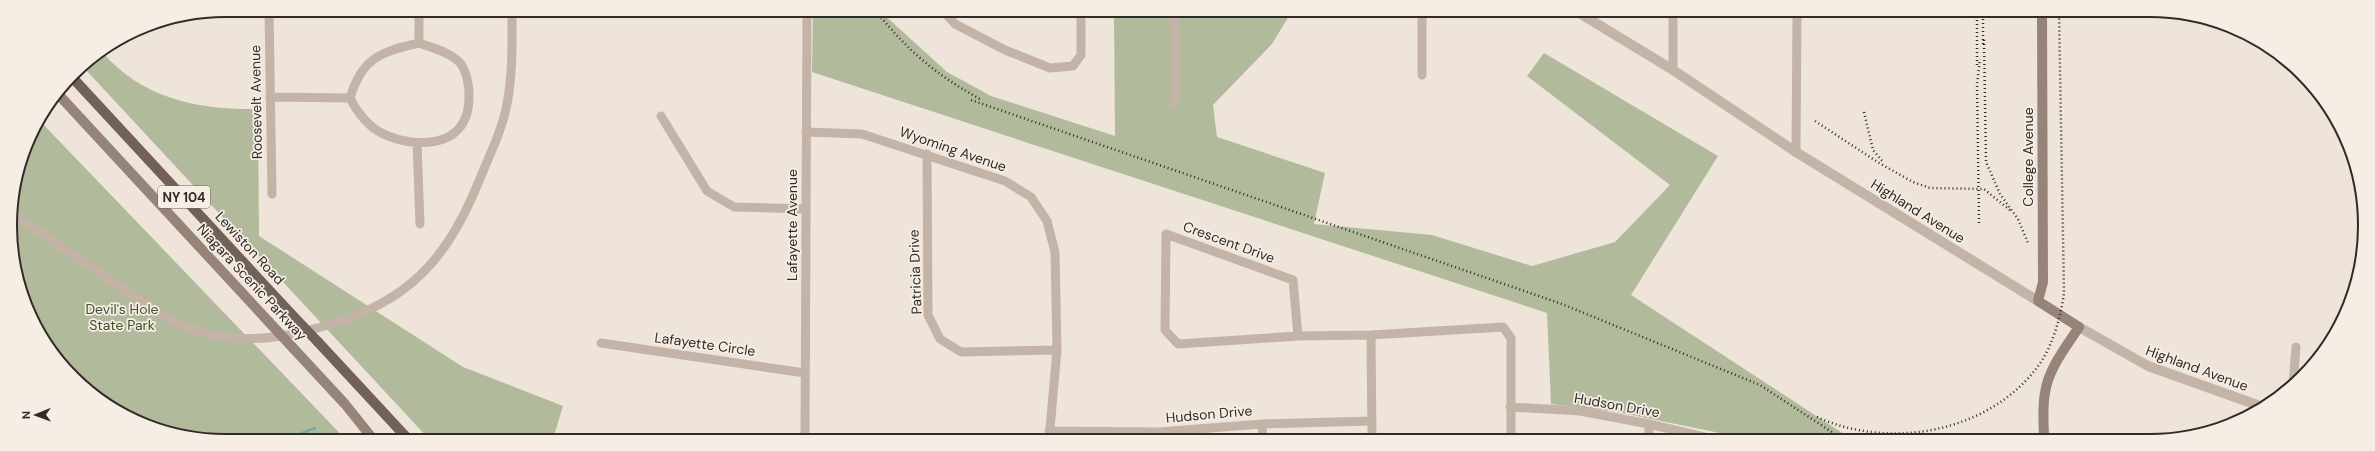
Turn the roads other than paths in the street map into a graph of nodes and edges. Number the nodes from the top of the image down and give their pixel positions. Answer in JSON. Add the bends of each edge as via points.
{"nodes":[{"id":1,"x":269,"y":17,"type":"edge"},
{"id":2,"x":419,"y":17,"type":"edge"},
{"id":3,"x":512,"y":17,"type":"edge"},
{"id":4,"x":806,"y":17,"type":"edge"},
{"id":5,"x":949,"y":17,"type":"edge"},
{"id":6,"x":1081,"y":17,"type":"edge"},
{"id":7,"x":1174,"y":17,"type":"edge"},
{"id":8,"x":1422,"y":17,"type":"edge"},
{"id":9,"x":1586,"y":17,"type":"edge"},
{"id":10,"x":1673,"y":17,"type":"edge"},
{"id":11,"x":1797,"y":17,"type":"edge"},
{"id":12,"x":2042,"y":17,"type":"edge"},
{"id":13,"x":419,"y":43,"type":"junction"},
{"id":14,"x":1673,"y":70,"type":"junction"},
{"id":15,"x":1422,"y":75,"type":"dead end"},
{"id":16,"x":75,"y":81,"type":"edge"},
{"id":17,"x":61,"y":97,"type":"edge"},
{"id":18,"x":270,"y":97,"type":"junction"},
{"id":19,"x":350,"y":98,"type":"junction"},
{"id":20,"x":1174,"y":105,"type":"dead end"},
{"id":21,"x":661,"y":116,"type":"dead end"},
{"id":22,"x":806,"y":132,"type":"junction"},
{"id":23,"x":418,"y":144,"type":"junction"},
{"id":24,"x":1796,"y":152,"type":"junction"},
{"id":25,"x":927,"y":154,"type":"junction"},
{"id":26,"x":272,"y":194,"type":"dead end"},
{"id":27,"x":806,"y":209,"type":"junction"},
{"id":28,"x":17,"y":217,"type":"edge"},
{"id":29,"x":420,"y":224,"type":"dead end"},
{"id":30,"x":2038,"y":301,"type":"junction"},
{"id":31,"x":2079,"y":327,"type":"junction"},
{"id":32,"x":1371,"y":335,"type":"junction"},
{"id":33,"x":1298,"y":336,"type":"junction"},
{"id":34,"x":601,"y":344,"type":"dead end"},
{"id":35,"x":2296,"y":347,"type":"dead end"},
{"id":36,"x":1057,"y":350,"type":"junction"},
{"id":37,"x":805,"y":373,"type":"junction"},
{"id":38,"x":2294,"y":376,"type":"edge"},
{"id":39,"x":2256,"y":405,"type":"edge"},
{"id":40,"x":1510,"y":407,"type":"junction"},
{"id":41,"x":1372,"y":421,"type":"junction"},
{"id":42,"x":1262,"y":424,"type":"junction"},
{"id":43,"x":1649,"y":424,"type":"junction"},
{"id":44,"x":369,"y":434,"type":"edge"},
{"id":45,"x":403,"y":434,"type":"edge"},
{"id":46,"x":805,"y":434,"type":"edge"},
{"id":47,"x":1049,"y":434,"type":"edge"},
{"id":48,"x":1176,"y":434,"type":"edge"},
{"id":49,"x":1263,"y":434,"type":"edge"},
{"id":50,"x":1372,"y":434,"type":"edge"},
{"id":51,"x":1511,"y":434,"type":"edge"},
{"id":52,"x":1649,"y":434,"type":"edge"},
{"id":53,"x":1692,"y":434,"type":"edge"},
{"id":54,"x":2044,"y":434,"type":"edge"}],
"edges":[{"from":1,"to":18,"type":"street","name":"Roosevelt Avenue"},
{"from":2,"to":13,"type":"street"},
{"from":3,"to":28,"type":"street","via":[[507,104],[499,132],[465,214],[447,245],[424,272],[399,294],[363,314],[331,325],[264,339],[235,339],[204,334],[157,312]]},
{"from":4,"to":22,"type":"street","name":"Lafayette Avenue"},
{"from":5,"to":6,"type":"street","via":[[955,24],[1005,50],[1050,68],[1073,66],[1081,55]]},
{"from":7,"to":20,"type":"street"},
{"from":8,"to":15,"type":"street"},
{"from":9,"to":14,"type":"street","name":"Highland Avenue"},
{"from":10,"to":14,"type":"street"},
{"from":11,"to":24,"type":"street"},
{"from":12,"to":30,"type":"main road","name":"College Avenue","via":[[2043,282]]},
{"from":13,"to":19,"type":"street","via":[[391,49],[374,59],[362,70]]},
{"from":13,"to":23,"type":"street","via":[[440,50],[458,61],[468,79],[469,110],[461,127],[450,135],[438,141]]},
{"from":14,"to":24,"type":"street","name":"Highland Avenue"},
{"from":16,"to":45,"type":"main road","name":"Lewiston Road","number":"NY 104","bridge":true},
{"from":17,"to":44,"type":"main road","name":"Niagara Scenic Parkway","bridge":true,"via":[[294,348]]},
{"from":18,"to":19,"type":"street"},
{"from":18,"to":26,"type":"street","name":"Roosevelt Avenue"},
{"from":19,"to":23,"type":"street","via":[[371,126],[394,139]]},
{"from":21,"to":27,"type":"street","via":[[707,191],[734,207]]},
{"from":22,"to":25,"type":"street","name":"Wyoming Avenue","via":[[862,134]]},
{"from":22,"to":27,"type":"street","name":"Lafayette Avenue"},
{"from":23,"to":29,"type":"street"},
{"from":24,"to":30,"type":"street","name":"Highland Avenue"},
{"from":25,"to":36,"type":"street","name":"Wyoming Avenue","via":[[1005,180],[1030,197],[1047,221],[1055,252]]},
{"from":25,"to":36,"type":"street","name":"Patricia Drive","via":[[928,315],[940,339],[961,352]]},
{"from":27,"to":37,"type":"street","name":"Lafayette Avenue"},
{"from":30,"to":31,"type":"main road","name":"Highland Avenue"},
{"from":31,"to":39,"type":"street","name":"Highland Avenue","via":[[2148,366]]},
{"from":31,"to":54,"type":"main road","via":[[2046,385]]},
{"from":32,"to":33,"type":"street","name":"Crescent Drive"},
{"from":32,"to":40,"type":"street","name":"Crescent Drive","via":[[1503,327],[1511,338]]},
{"from":32,"to":41,"type":"street"},
{"from":33,"to":33,"type":"street","name":"Crescent Drive","via":[[1178,344],[1165,330],[1166,234],[1293,280]]},
{"from":34,"to":37,"type":"street","name":"Lafayette Circle"},
{"from":35,"to":38,"type":"street"},
{"from":36,"to":47,"type":"street","name":"Wyoming Avenue"},
{"from":37,"to":46,"type":"street","name":"Lafayette Avenue"},
{"from":40,"to":43,"type":"street","name":"Hudson Drive","via":[[1580,411]]},
{"from":40,"to":51,"type":"street"},
{"from":41,"to":42,"type":"street","name":"Hudson Drive"},
{"from":41,"to":50,"type":"street"},
{"from":42,"to":48,"type":"street","name":"Hudson Drive"},
{"from":42,"to":49,"type":"street"},
{"from":43,"to":52,"type":"street"},
{"from":43,"to":53,"type":"street","name":"Hudson Drive"}]}
